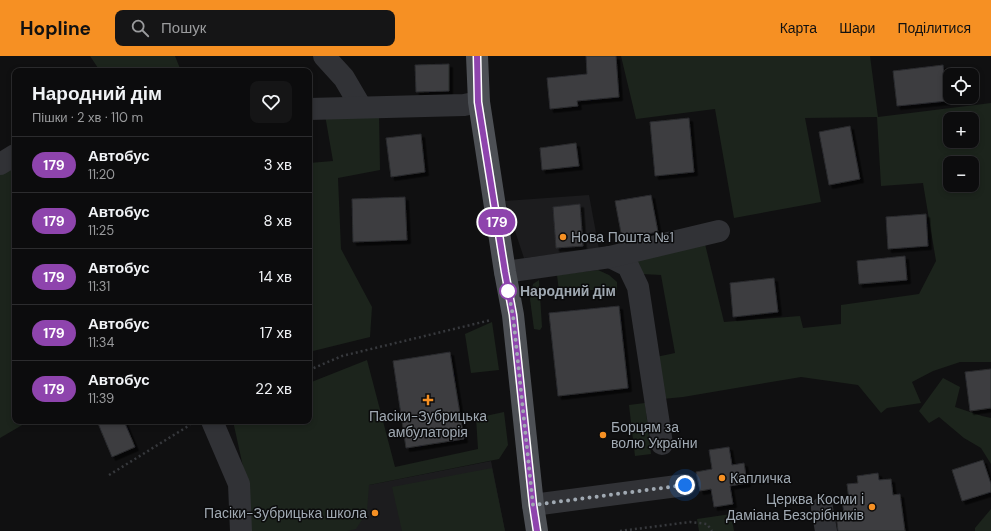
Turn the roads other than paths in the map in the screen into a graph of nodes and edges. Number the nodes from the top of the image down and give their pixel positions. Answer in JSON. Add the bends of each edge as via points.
{"nodes":[{"id":1,"x":324,"y":56,"type":"edge"},
{"id":2,"x":477,"y":56,"type":"edge"},
{"id":3,"x":478,"y":102,"type":"junction"},
{"id":4,"x":361,"y":107,"type":"junction"},
{"id":5,"x":312,"y":109,"type":"edge"},
{"id":6,"x":12,"y":157,"type":"edge"},
{"id":7,"x":0,"y":164,"type":"edge"},
{"id":8,"x":719,"y":231,"type":"dead end"},
{"id":9,"x":610,"y":257,"type":"junction"},
{"id":10,"x":505,"y":272,"type":"junction"},
{"id":11,"x":213,"y":424,"type":"edge"},
{"id":12,"x":662,"y":444,"type":"dead end"},
{"id":13,"x":685,"y":485,"type":"dead end"},
{"id":14,"x":533,"y":505,"type":"junction"},
{"id":15,"x":822,"y":508,"type":"dead end"},
{"id":16,"x":241,"y":531,"type":"edge"},
{"id":17,"x":538,"y":531,"type":"edge"},
{"id":18,"x":826,"y":531,"type":"edge"}],
"edges":[{"from":1,"to":4,"type":"street","via":[[344,78]]},
{"from":2,"to":3,"type":"main road"},
{"from":3,"to":4,"type":"street","via":[[464,105]]},
{"from":3,"to":10,"type":"main road"},
{"from":4,"to":5,"type":"street"},
{"from":6,"to":7,"type":"street"},
{"from":8,"to":9,"type":"street"},
{"from":9,"to":10,"type":"street"},
{"from":9,"to":12,"type":"street","via":[[628,266],[638,287]]},
{"from":10,"to":14,"type":"main road","via":[[513,315]]},
{"from":11,"to":16,"type":"street","via":[[239,484]]},
{"from":13,"to":14,"type":"street"},
{"from":14,"to":17,"type":"main road"},
{"from":15,"to":18,"type":"street"}]}
